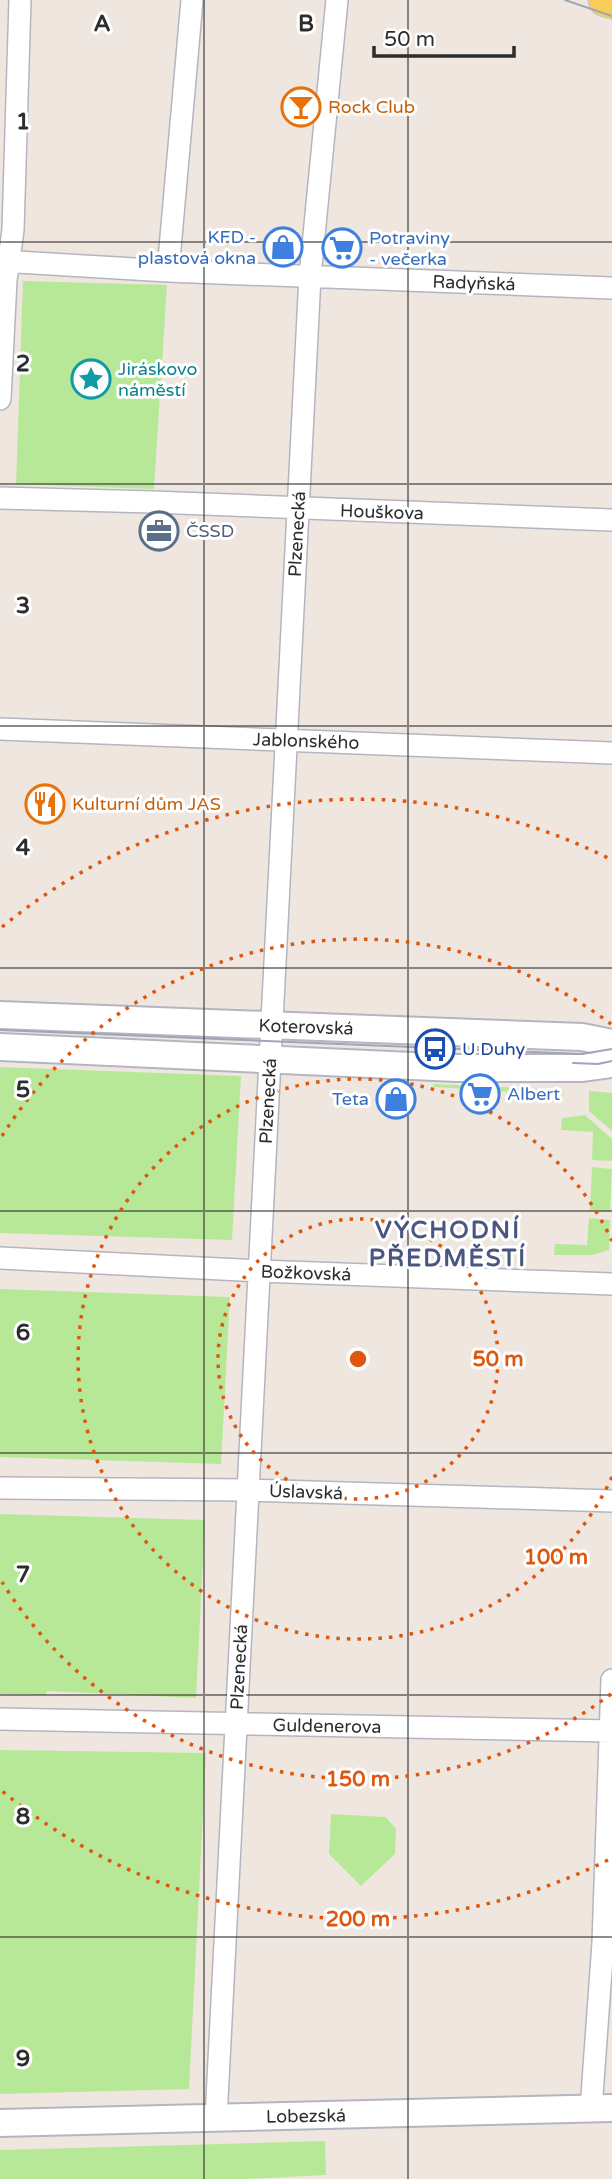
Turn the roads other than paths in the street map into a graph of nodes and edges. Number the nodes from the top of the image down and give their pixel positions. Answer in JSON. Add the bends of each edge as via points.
{"nodes":[{"id":1,"x":20,"y":0,"type":"edge"},
{"id":2,"x":192,"y":0,"type":"edge"},
{"id":3,"x":337,"y":0,"type":"edge"},
{"id":4,"x":605,"y":0,"type":"edge"},
{"id":5,"x":612,"y":2,"type":"edge"},
{"id":6,"x":4,"y":261,"type":"edge"},
{"id":7,"x":168,"y":271,"type":"junction"},
{"id":8,"x":310,"y":276,"type":"junction"},
{"id":9,"x":612,"y":288,"type":"edge"},
{"id":10,"x":0,"y":400,"type":"edge"},
{"id":11,"x":0,"y":498,"type":"edge"},
{"id":12,"x":298,"y":509,"type":"junction"},
{"id":13,"x":612,"y":520,"type":"edge"},
{"id":14,"x":0,"y":729,"type":"edge"},
{"id":15,"x":287,"y":741,"type":"junction"},
{"id":16,"x":612,"y":753,"type":"edge"},
{"id":17,"x":0,"y":1015,"type":"edge"},
{"id":18,"x":272,"y":1027,"type":"junction"},
{"id":19,"x":612,"y":1042,"type":"edge"},
{"id":20,"x":0,"y":1047,"type":"edge"},
{"id":21,"x":270,"y":1059,"type":"junction"},
{"id":22,"x":612,"y":1064,"type":"edge"},
{"id":23,"x":0,"y":1258,"type":"edge"},
{"id":24,"x":260,"y":1272,"type":"junction"},
{"id":25,"x":612,"y":1284,"type":"edge"},
{"id":26,"x":0,"y":1488,"type":"edge"},
{"id":27,"x":248,"y":1490,"type":"junction"},
{"id":28,"x":612,"y":1502,"type":"edge"},
{"id":29,"x":612,"y":1680,"type":"edge"},
{"id":30,"x":0,"y":1719,"type":"edge"},
{"id":31,"x":236,"y":1724,"type":"junction"},
{"id":32,"x":611,"y":1731,"type":"edge"},
{"id":33,"x":602,"y":2108,"type":"edge"},
{"id":34,"x":216,"y":2119,"type":"junction"},
{"id":35,"x":0,"y":2123,"type":"edge"}],
"edges":[{"from":1,"to":6,"type":"street","via":[[13,230]]},
{"from":2,"to":7,"type":"street"},
{"from":3,"to":8,"type":"street","name":"Plzenecká"},
{"from":4,"to":5,"type":"main road"},
{"from":6,"to":7,"type":"street"},
{"from":6,"to":10,"type":"street"},
{"from":7,"to":8,"type":"street","name":"Radyňská"},
{"from":8,"to":9,"type":"street","name":"Radyňská"},
{"from":8,"to":12,"type":"street","name":"Plzenecká"},
{"from":11,"to":12,"type":"street","name":"Houškova"},
{"from":12,"to":13,"type":"street","name":"Houškova"},
{"from":12,"to":15,"type":"street","name":"Plzenecká"},
{"from":14,"to":15,"type":"street","name":"Jablonského"},
{"from":15,"to":16,"type":"street","name":"Jablonského"},
{"from":15,"to":18,"type":"street","name":"Plzenecká"},
{"from":17,"to":18,"type":"street","name":"Koterovská"},
{"from":18,"to":19,"type":"street","name":"Koterovská","via":[[582,1037]]},
{"from":18,"to":21,"type":"street","name":"Plzenecká"},
{"from":20,"to":21,"type":"street","name":"Koterovská"},
{"from":21,"to":22,"type":"street","name":"Koterovská","via":[[456,1068]]},
{"from":21,"to":24,"type":"street","name":"Plzenecká"},
{"from":23,"to":24,"type":"street","name":"Božkovská"},
{"from":24,"to":25,"type":"street","name":"Božkovská"},
{"from":24,"to":27,"type":"street","name":"Plzenecká"},
{"from":26,"to":27,"type":"street","name":"Úslavská"},
{"from":27,"to":28,"type":"street","name":"Úslavská"},
{"from":27,"to":31,"type":"street","name":"Plzenecká"},
{"from":29,"to":32,"type":"street"},
{"from":30,"to":31,"type":"street","name":"Guldenerova"},
{"from":31,"to":32,"type":"street","name":"Guldenerova"},
{"from":31,"to":34,"type":"street","name":"Plzenecká"},
{"from":32,"to":33,"type":"street","via":[[600,1999]]},
{"from":33,"to":34,"type":"street","name":"Lobezská"},
{"from":34,"to":35,"type":"street","name":"Lobezská"}]}
